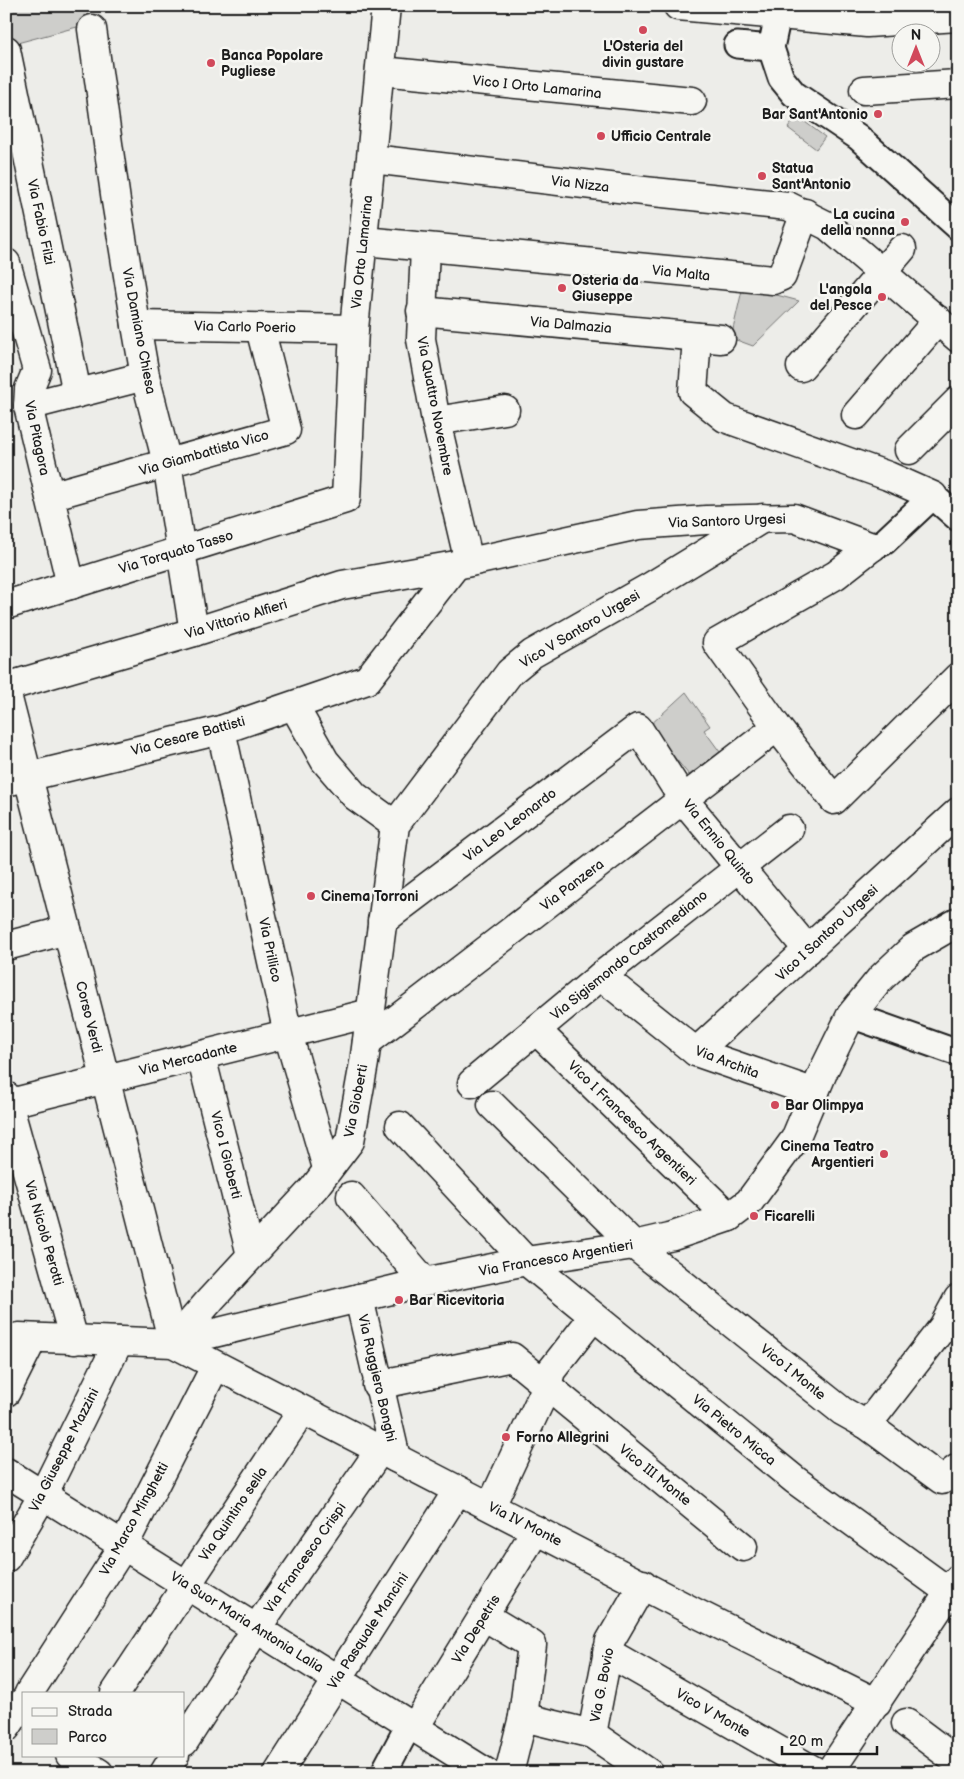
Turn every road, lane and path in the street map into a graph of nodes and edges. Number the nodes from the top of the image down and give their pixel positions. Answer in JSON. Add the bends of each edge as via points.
{"nodes":[{"id":1,"x":386,"y":6,"type":"edge"},
{"id":2,"x":678,"y":6,"type":"edge"},
{"id":3,"x":778,"y":10,"type":"edge"},
{"id":4,"x":867,"y":15,"type":"edge"},
{"id":5,"x":958,"y":17,"type":"edge"},
{"id":6,"x":92,"y":29,"type":"dead end"},
{"id":7,"x":737,"y":45,"type":"dead end"},
{"id":8,"x":771,"y":48,"type":"junction"},
{"id":9,"x":6,"y":50,"type":"edge"},
{"id":10,"x":381,"y":71,"type":"junction"},
{"id":11,"x":958,"y":84,"type":"edge"},
{"id":12,"x":864,"y":90,"type":"dead end"},
{"id":13,"x":692,"y":101,"type":"dead end"},
{"id":14,"x":372,"y":159,"type":"junction"},
{"id":15,"x":796,"y":209,"type":"junction"},
{"id":16,"x":958,"y":226,"type":"edge"},
{"id":17,"x":364,"y":241,"type":"junction"},
{"id":18,"x":425,"y":248,"type":"junction"},
{"id":19,"x":902,"y":249,"type":"dead end"},
{"id":20,"x":6,"y":263,"type":"edge"},
{"id":21,"x":882,"y":272,"type":"junction"},
{"id":22,"x":422,"y":311,"type":"junction"},
{"id":23,"x":136,"y":324,"type":"junction"},
{"id":24,"x":260,"y":328,"type":"junction"},
{"id":25,"x":354,"y":329,"type":"junction"},
{"id":26,"x":948,"y":329,"type":"edge"},
{"id":27,"x":801,"y":367,"type":"dead end"},
{"id":28,"x":145,"y":376,"type":"junction"},
{"id":29,"x":77,"y":393,"type":"junction"},
{"id":30,"x":958,"y":401,"type":"edge"},
{"id":31,"x":28,"y":406,"type":"junction"},
{"id":32,"x":505,"y":410,"type":"dead end"},
{"id":33,"x":856,"y":414,"type":"dead end"},
{"id":34,"x":436,"y":421,"type":"junction"},
{"id":35,"x":909,"y":450,"type":"dead end"},
{"id":36,"x":167,"y":464,"type":"junction"},
{"id":37,"x":50,"y":496,"type":"junction"},
{"id":38,"x":933,"y":496,"type":"junction"},
{"id":39,"x":346,"y":499,"type":"joint"},
{"id":40,"x":763,"y":518,"type":"junction"},
{"id":41,"x":958,"y":518,"type":"edge"},
{"id":42,"x":872,"y":547,"type":"junction"},
{"id":43,"x":180,"y":551,"type":"junction"},
{"id":44,"x":463,"y":563,"type":"junction"},
{"id":45,"x":72,"y":585,"type":"junction"},
{"id":46,"x":6,"y":605,"type":"edge"},
{"id":47,"x":194,"y":632,"type":"junction"},
{"id":48,"x":958,"y":677,"type":"edge"},
{"id":49,"x":6,"y":687,"type":"edge"},
{"id":50,"x":6,"y":691,"type":"edge"},
{"id":51,"x":294,"y":706,"type":"junction"},
{"id":52,"x":777,"y":727,"type":"junction"},
{"id":53,"x":638,"y":728,"type":"joint"},
{"id":54,"x":221,"y":730,"type":"junction"},
{"id":55,"x":17,"y":779,"type":"edge"},
{"id":56,"x":683,"y":799,"type":"junction"},
{"id":57,"x":958,"y":812,"type":"edge"},
{"id":58,"x":395,"y":824,"type":"junction"},
{"id":59,"x":789,"y":829,"type":"dead end"},
{"id":60,"x":739,"y":867,"type":"junction"},
{"id":61,"x":382,"y":921,"type":"junction"},
{"id":62,"x":958,"y":922,"type":"edge"},
{"id":63,"x":67,"y":930,"type":"junction"},
{"id":64,"x":6,"y":946,"type":"edge"},
{"id":65,"x":808,"y":950,"type":"junction"},
{"id":66,"x":602,"y":976,"type":"junction"},
{"id":67,"x":370,"y":1014,"type":"junction"},
{"id":68,"x":851,"y":1015,"type":"junction"},
{"id":69,"x":536,"y":1030,"type":"junction"},
{"id":70,"x":288,"y":1034,"type":"junction"},
{"id":71,"x":366,"y":1042,"type":"junction"},
{"id":72,"x":696,"y":1052,"type":"junction"},
{"id":73,"x":958,"y":1053,"type":"edge"},
{"id":74,"x":200,"y":1056,"type":"junction"},
{"id":75,"x":105,"y":1079,"type":"junction"},
{"id":76,"x":472,"y":1083,"type":"dead end"},
{"id":77,"x":815,"y":1093,"type":"junction"},
{"id":78,"x":7,"y":1101,"type":"edge"},
{"id":79,"x":492,"y":1104,"type":"dead end"},
{"id":80,"x":400,"y":1126,"type":"dead end"},
{"id":81,"x":327,"y":1168,"type":"junction"},
{"id":82,"x":351,"y":1196,"type":"dead end"},
{"id":83,"x":728,"y":1217,"type":"junction"},
{"id":84,"x":634,"y":1244,"type":"junction"},
{"id":85,"x":251,"y":1255,"type":"junction"},
{"id":86,"x":526,"y":1261,"type":"junction"},
{"id":87,"x":425,"y":1282,"type":"junction"},
{"id":88,"x":358,"y":1298,"type":"junction"},
{"id":89,"x":958,"y":1300,"type":"edge"},
{"id":90,"x":593,"y":1317,"type":"junction"},
{"id":91,"x":19,"y":1339,"type":"edge"},
{"id":92,"x":74,"y":1340,"type":"junction"},
{"id":93,"x":119,"y":1341,"type":"junction"},
{"id":94,"x":173,"y":1344,"type":"junction"},
{"id":95,"x":215,"y":1367,"type":"junction"},
{"id":96,"x":377,"y":1385,"type":"junction"},
{"id":97,"x":547,"y":1386,"type":"junction"},
{"id":98,"x":6,"y":1392,"type":"edge"},
{"id":99,"x":302,"y":1411,"type":"junction"},
{"id":100,"x":867,"y":1425,"type":"junction"},
{"id":101,"x":388,"y":1454,"type":"junction"},
{"id":102,"x":958,"y":1468,"type":"edge"},
{"id":103,"x":6,"y":1472,"type":"edge"},
{"id":104,"x":458,"y":1490,"type":"junction"},
{"id":105,"x":43,"y":1494,"type":"junction"},
{"id":106,"x":491,"y":1506,"type":"junction"},
{"id":107,"x":536,"y":1530,"type":"junction"},
{"id":108,"x":124,"y":1544,"type":"junction"},
{"id":109,"x":743,"y":1547,"type":"dead end"},
{"id":110,"x":6,"y":1558,"type":"edge"},
{"id":111,"x":185,"y":1584,"type":"junction"},
{"id":112,"x":643,"y":1584,"type":"junction"},
{"id":113,"x":953,"y":1585,"type":"edge"},
{"id":114,"x":484,"y":1616,"type":"junction"},
{"id":115,"x":256,"y":1629,"type":"junction"},
{"id":116,"x":608,"y":1652,"type":"junction"},
{"id":117,"x":337,"y":1679,"type":"junction"},
{"id":118,"x":30,"y":1692,"type":"edge"},
{"id":119,"x":116,"y":1692,"type":"edge"},
{"id":120,"x":877,"y":1703,"type":"junction"},
{"id":121,"x":523,"y":1717,"type":"junction"},
{"id":122,"x":906,"y":1724,"type":"dead end"},
{"id":123,"x":412,"y":1725,"type":"junction"},
{"id":124,"x":592,"y":1734,"type":"junction"},
{"id":125,"x":185,"y":1740,"type":"edge"},
{"id":126,"x":174,"y":1756,"type":"edge"},
{"id":127,"x":70,"y":1760,"type":"edge"},
{"id":128,"x":958,"y":1762,"type":"edge"},
{"id":129,"x":386,"y":1768,"type":"dead end"},
{"id":130,"x":99,"y":1773,"type":"edge"},
{"id":131,"x":164,"y":1773,"type":"edge"},
{"id":132,"x":278,"y":1773,"type":"edge"},
{"id":133,"x":487,"y":1773,"type":"edge"},
{"id":134,"x":509,"y":1773,"type":"edge"},
{"id":135,"x":649,"y":1773,"type":"edge"},
{"id":136,"x":818,"y":1773,"type":"edge"},
{"id":137,"x":829,"y":1773,"type":"edge"}],
"edges":[{"from":1,"to":10,"type":"street","name":"Via Orto Lamarina"},
{"from":2,"to":3,"type":"street"},
{"from":3,"to":4,"type":"street"},
{"from":3,"to":8,"type":"street"},
{"from":4,"to":5,"type":"street"},
{"from":6,"to":23,"type":"street","name":"Via Damiano Chiesa"},
{"from":7,"to":8,"type":"street"},
{"from":8,"to":16,"type":"street","via":[[782,78],[794,94],[858,137]]},
{"from":9,"to":29,"type":"street","name":"Via Fabio Filzi"},
{"from":10,"to":13,"type":"street","name":"Vico I Orto Lamarina"},
{"from":10,"to":14,"type":"street","name":"Via Orto Lamarina"},
{"from":11,"to":12,"type":"street"},
{"from":14,"to":15,"type":"street","name":"Via Nizza"},
{"from":14,"to":17,"type":"street","name":"Via Orto Lamarina"},
{"from":15,"to":18,"type":"street","name":"Via Malta","via":[[782,276],[773,280]]},
{"from":15,"to":21,"type":"street","via":[[828,226]]},
{"from":17,"to":18,"type":"street","name":"Via Malta"},
{"from":17,"to":25,"type":"street","name":"Via Orto Lamarina"},
{"from":18,"to":22,"type":"street","name":"Via Quattro Novembre"},
{"from":19,"to":21,"type":"street"},
{"from":20,"to":31,"type":"street","name":"Via Pitagora","via":[[37,370],[29,389]]},
{"from":21,"to":26,"type":"street"},
{"from":21,"to":27,"type":"street"},
{"from":22,"to":34,"type":"street","name":"Via Quattro Novembre","via":[[421,339]]},
{"from":22,"to":38,"type":"street","name":"Via Dalmazia","via":[[709,338],[693,392],[724,418],[888,476]]},
{"from":23,"to":24,"type":"street","name":"Via Carlo Poerio"},
{"from":23,"to":28,"type":"street","name":"Via Damiano Chiesa"},
{"from":24,"to":25,"type":"street","name":"Via Carlo Poerio"},
{"from":24,"to":36,"type":"street","name":"Via Giambattista Vico","via":[[286,430]]},
{"from":25,"to":39,"type":"street","name":"Via Orto Lamarina"},
{"from":26,"to":33,"type":"street"},
{"from":28,"to":29,"type":"street"},
{"from":28,"to":36,"type":"street","name":"Via Damiano Chiesa"},
{"from":29,"to":31,"type":"street"},
{"from":30,"to":35,"type":"street"},
{"from":31,"to":37,"type":"street","name":"Via Pitagora"},
{"from":32,"to":34,"type":"street"},
{"from":34,"to":44,"type":"street","name":"Via Quattro Novembre"},
{"from":36,"to":37,"type":"street","name":"Via Giambattista Vico"},
{"from":36,"to":43,"type":"street","name":"Via Damiano Chiesa"},
{"from":37,"to":45,"type":"street","name":"Via Pitagora"},
{"from":38,"to":41,"type":"street"},
{"from":38,"to":42,"type":"street","via":[[884,542]]},
{"from":39,"to":43,"type":"street","name":"Via Torquato Tasso"},
{"from":40,"to":42,"type":"street","name":"Via Santoro Urgesi","via":[[794,518]]},
{"from":40,"to":44,"type":"street","name":"Via Santoro Urgesi","via":[[638,524]]},
{"from":40,"to":58,"type":"street","name":"Vico V Santoro Urgesi","via":[[532,654],[510,672]]},
{"from":42,"to":52,"type":"street","via":[[836,575],[717,643]]},
{"from":43,"to":45,"type":"street","name":"Via Torquato Tasso"},
{"from":43,"to":47,"type":"street","name":"Via Damiano Chiesa"},
{"from":44,"to":47,"type":"street","name":"Via Vittorio Alfieri","via":[[342,585]]},
{"from":44,"to":51,"type":"street","name":"Via Cesare Battisti","via":[[367,680]]},
{"from":45,"to":46,"type":"street","name":"Via Torquato Tasso"},
{"from":47,"to":49,"type":"street","name":"Via Vittorio Alfieri"},
{"from":48,"to":52,"type":"street","via":[[834,800]]},
{"from":50,"to":55,"type":"street","name":"Corso Verdi"},
{"from":51,"to":54,"type":"street","name":"Via Cesare Battisti"},
{"from":51,"to":58,"type":"street","via":[[325,761],[355,796]]},
{"from":52,"to":56,"type":"street","name":"Via Panzera"},
{"from":53,"to":56,"type":"street","name":"Via Ennio Quinto"},
{"from":53,"to":61,"type":"street","name":"Via Leo Leonardo"},
{"from":54,"to":55,"type":"street","name":"Via Cesare Battisti"},
{"from":54,"to":70,"type":"street","name":"Via Prillico"},
{"from":55,"to":63,"type":"street","name":"Corso Verdi"},
{"from":56,"to":60,"type":"street","name":"Via Ennio Quinto"},
{"from":56,"to":71,"type":"street","name":"Via Panzera"},
{"from":57,"to":65,"type":"street","name":"Vico I Santoro Urgesi"},
{"from":58,"to":61,"type":"street","name":"Via Gioberti"},
{"from":59,"to":60,"type":"street","name":"Via Sigismondo Castromediano"},
{"from":60,"to":65,"type":"street","name":"Via Ennio Quinto"},
{"from":60,"to":66,"type":"street","name":"Via Sigismondo Castromediano"},
{"from":61,"to":67,"type":"street","name":"Via Gioberti"},
{"from":62,"to":68,"type":"street","name":"Via Francesco Argentieri","via":[[912,948],[881,978]]},
{"from":63,"to":64,"type":"street"},
{"from":63,"to":75,"type":"street","name":"Corso Verdi"},
{"from":65,"to":72,"type":"street","name":"Vico I Santoro Urgesi"},
{"from":66,"to":69,"type":"street","name":"Via Sigismondo Castromediano"},
{"from":66,"to":72,"type":"street","name":"Via Archita"},
{"from":67,"to":70,"type":"street","name":"Via Mercadante"},
{"from":67,"to":71,"type":"street","name":"Via Gioberti"},
{"from":68,"to":73,"type":"street"},
{"from":68,"to":77,"type":"street","name":"Via Francesco Argentieri"},
{"from":69,"to":76,"type":"street","name":"Via Sigismondo Castromediano"},
{"from":69,"to":83,"type":"street","name":"Vico I Francesco Argentieri"},
{"from":70,"to":74,"type":"street","name":"Via Mercadante"},
{"from":70,"to":81,"type":"street","name":"Via Prillico"},
{"from":71,"to":81,"type":"street","name":"Via Gioberti","via":[[350,1141]]},
{"from":72,"to":77,"type":"street","name":"Via Archita"},
{"from":74,"to":75,"type":"street","name":"Via Mercadante"},
{"from":74,"to":85,"type":"street","name":"Vico I Gioberti"},
{"from":75,"to":78,"type":"street","name":"Via Mercadante"},
{"from":75,"to":94,"type":"street","name":"Corso Verdi"},
{"from":77,"to":83,"type":"street","name":"Via Francesco Argentieri","via":[[796,1139],[781,1161],[749,1202]]},
{"from":78,"to":92,"type":"street","name":"Via Nicolò Perotti"},
{"from":79,"to":84,"type":"street","name":"Vico I Monte"},
{"from":80,"to":86,"type":"street","name":"Via Pietro Micca"},
{"from":81,"to":85,"type":"street","name":"Via Gioberti","via":[[314,1188]]},
{"from":82,"to":87,"type":"street"},
{"from":83,"to":84,"type":"street","name":"Via Francesco Argentieri","via":[[673,1236]]},
{"from":84,"to":86,"type":"street","name":"Via Francesco Argentieri"},
{"from":84,"to":100,"type":"street","name":"Vico I Monte","via":[[842,1411]]},
{"from":85,"to":94,"type":"street","name":"Via Gioberti"},
{"from":86,"to":87,"type":"street","name":"Via Francesco Argentieri"},
{"from":86,"to":90,"type":"street","name":"Via Pietro Micca"},
{"from":87,"to":88,"type":"street","name":"Via Francesco Argentieri"},
{"from":88,"to":94,"type":"street","name":"Via Francesco Argentieri"},
{"from":88,"to":96,"type":"street","name":"Via Ruggiero Bonghi"},
{"from":89,"to":100,"type":"street","via":[[943,1327]]},
{"from":90,"to":97,"type":"street","via":[[551,1371]]},
{"from":90,"to":113,"type":"street","name":"Via Pietro Micca","via":[[796,1480]]},
{"from":91,"to":92,"type":"street","name":"Via Francesco Argentieri"},
{"from":91,"to":98,"type":"street"},
{"from":92,"to":93,"type":"street","name":"Via Francesco Argentieri"},
{"from":93,"to":94,"type":"street","name":"Via Francesco Argentieri"},
{"from":93,"to":105,"type":"street","name":"Via Giuseppe Mazzini"},
{"from":94,"to":95,"type":"street","name":"Via IV Monte"},
{"from":95,"to":99,"type":"street","name":"Via IV Monte"},
{"from":95,"to":108,"type":"street","name":"Via Marco Minghetti"},
{"from":96,"to":97,"type":"street","name":"Vico III Monte","via":[[512,1357]]},
{"from":96,"to":101,"type":"street","name":"Via Ruggiero Bonghi"},
{"from":97,"to":106,"type":"street"},
{"from":97,"to":109,"type":"street","name":"Vico III Monte"},
{"from":99,"to":101,"type":"street","name":"Via IV Monte"},
{"from":99,"to":111,"type":"street","name":"Via Quintino sella"},
{"from":100,"to":102,"type":"street","name":"Vico I Monte","via":[[942,1480]]},
{"from":101,"to":104,"type":"street","name":"Via IV Monte"},
{"from":101,"to":115,"type":"street","name":"Via Francesco Crispi"},
{"from":103,"to":105,"type":"street","name":"Via Suor Maria Antonia Lalia"},
{"from":104,"to":106,"type":"street","name":"Via IV Monte"},
{"from":104,"to":117,"type":"street","name":"Via Pasquale Mancini"},
{"from":105,"to":108,"type":"street","name":"Via Suor Maria Antonia Lalia"},
{"from":105,"to":110,"type":"street","name":"Via Giuseppe Mazzini"},
{"from":106,"to":107,"type":"street","name":"Via IV Monte"},
{"from":107,"to":112,"type":"street","name":"Via IV Monte"},
{"from":107,"to":114,"type":"street","name":"Via Depetris"},
{"from":108,"to":111,"type":"street","name":"Via Suor Maria Antonia Lalia"},
{"from":108,"to":118,"type":"street","name":"Via Marco Minghetti"},
{"from":111,"to":115,"type":"street","name":"Via Suor Maria Antonia Lalia"},
{"from":111,"to":119,"type":"street","name":"Via Quintino sella"},
{"from":112,"to":116,"type":"street","name":"Via G. Bovio","via":[[610,1641]]},
{"from":112,"to":120,"type":"street","name":"Via IV Monte"},
{"from":113,"to":120,"type":"street"},
{"from":114,"to":121,"type":"street","via":[[532,1645]]},
{"from":114,"to":123,"type":"street","name":"Via Depetris"},
{"from":115,"to":117,"type":"street","name":"Via Suor Maria Antonia Lalia"},
{"from":115,"to":125,"type":"street","name":"Via Francesco Crispi"},
{"from":116,"to":124,"type":"street","name":"Via G. Bovio"},
{"from":116,"to":136,"type":"street","name":"Vico V Monte"},
{"from":117,"to":123,"type":"street","name":"Via Suor Maria Antonia Lalia"},
{"from":117,"to":132,"type":"street","name":"Via Pasquale Mancini"},
{"from":120,"to":137,"type":"street"},
{"from":121,"to":124,"type":"street"},
{"from":121,"to":134,"type":"street"},
{"from":122,"to":128,"type":"street"},
{"from":123,"to":129,"type":"street"},
{"from":123,"to":133,"type":"street","name":"Via Suor Maria Antonia Lalia"},
{"from":124,"to":135,"type":"street"},
{"from":126,"to":131,"type":"street"},
{"from":127,"to":130,"type":"street"}]}
